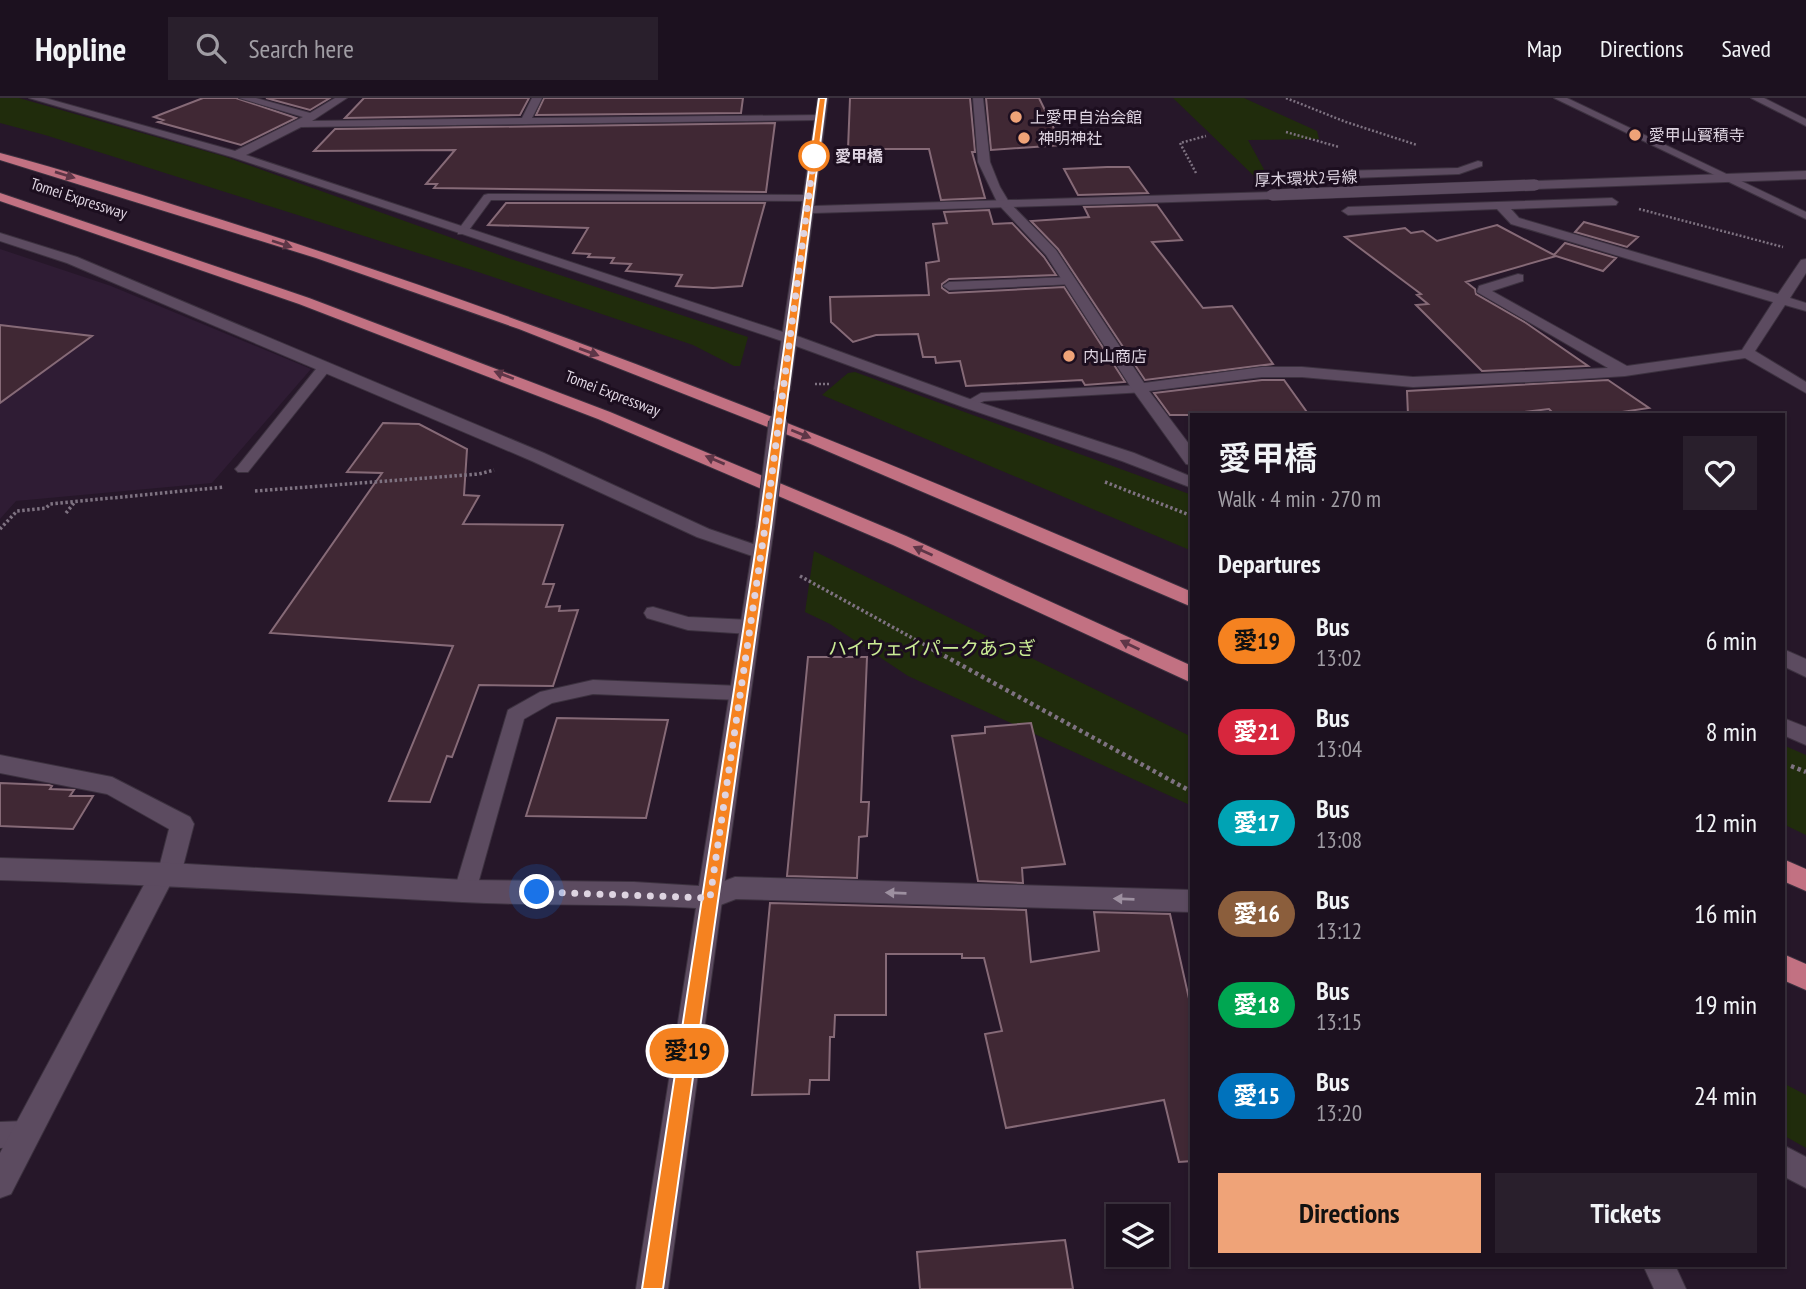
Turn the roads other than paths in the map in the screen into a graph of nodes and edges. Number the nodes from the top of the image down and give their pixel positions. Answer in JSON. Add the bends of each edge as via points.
{"nodes":[{"id":1,"x":34,"y":98,"type":"edge"},
{"id":2,"x":244,"y":98,"type":"edge"},
{"id":3,"x":342,"y":98,"type":"edge"},
{"id":4,"x":537,"y":98,"type":"edge"},
{"id":5,"x":823,"y":98,"type":"edge"},
{"id":6,"x":978,"y":98,"type":"edge"},
{"id":7,"x":1559,"y":98,"type":"edge"},
{"id":8,"x":1756,"y":98,"type":"edge"},
{"id":9,"x":314,"y":117,"type":"junction"},
{"id":10,"x":820,"y":117,"type":"junction"},
{"id":11,"x":526,"y":120,"type":"junction"},
{"id":12,"x":1806,"y":123,"type":"edge"},
{"id":13,"x":299,"y":124,"type":"junction"},
{"id":14,"x":0,"y":156,"type":"edge"},
{"id":15,"x":236,"y":156,"type":"junction"},
{"id":16,"x":1478,"y":164,"type":"dead end"},
{"id":17,"x":1383,"y":174,"type":"junction"},
{"id":18,"x":1806,"y":175,"type":"edge"},
{"id":19,"x":1298,"y":176,"type":"dead end"},
{"id":20,"x":1727,"y":179,"type":"junction"},
{"id":21,"x":0,"y":197,"type":"edge"},
{"id":22,"x":1612,"y":202,"type":"road end"},
{"id":23,"x":808,"y":204,"type":"junction"},
{"id":24,"x":1004,"y":204,"type":"junction"},
{"id":25,"x":1501,"y":206,"type":"junction"},
{"id":26,"x":1418,"y":208,"type":"junction"},
{"id":27,"x":1348,"y":211,"type":"dead end"},
{"id":28,"x":1806,"y":216,"type":"edge"},
{"id":29,"x":462,"y":232,"type":"junction"},
{"id":30,"x":0,"y":237,"type":"edge"},
{"id":31,"x":1806,"y":263,"type":"edge"},
{"id":32,"x":1518,"y":278,"type":"dead end"},
{"id":33,"x":1070,"y":281,"type":"junction"},
{"id":34,"x":949,"y":286,"type":"dead end"},
{"id":35,"x":1780,"y":300,"type":"junction"},
{"id":36,"x":1806,"y":307,"type":"edge"},
{"id":37,"x":790,"y":338,"type":"junction"},
{"id":38,"x":1748,"y":354,"type":"junction"},
{"id":39,"x":325,"y":367,"type":"junction"},
{"id":40,"x":1625,"y":370,"type":"junction"},
{"id":41,"x":1140,"y":388,"type":"junction"},
{"id":42,"x":1806,"y":388,"type":"edge"},
{"id":43,"x":969,"y":404,"type":"junction"},
{"id":44,"x":1190,"y":457,"type":"edge"},
{"id":45,"x":243,"y":469,"type":"dead end"},
{"id":46,"x":1190,"y":482,"type":"edge"},
{"id":47,"x":761,"y":553,"type":"junction"},
{"id":48,"x":1190,"y":599,"type":"edge"},
{"id":49,"x":653,"y":612,"type":"dead end"},
{"id":50,"x":750,"y":627,"type":"junction"},
{"id":51,"x":1785,"y":657,"type":"edge"},
{"id":52,"x":1806,"y":669,"type":"edge"},
{"id":53,"x":1190,"y":674,"type":"edge"},
{"id":54,"x":740,"y":693,"type":"junction"},
{"id":55,"x":1785,"y":727,"type":"edge"},
{"id":56,"x":1806,"y":736,"type":"edge"},
{"id":57,"x":0,"y":764,"type":"edge"},
{"id":58,"x":0,"y":869,"type":"edge"},
{"id":59,"x":1785,"y":871,"type":"edge"},
{"id":60,"x":167,"y":874,"type":"junction"},
{"id":61,"x":1806,"y":880,"type":"edge"},
{"id":62,"x":465,"y":891,"type":"junction"},
{"id":63,"x":710,"y":898,"type":"junction"},
{"id":64,"x":1190,"y":904,"type":"edge"},
{"id":65,"x":1785,"y":967,"type":"edge"},
{"id":66,"x":1806,"y":978,"type":"edge"},
{"id":67,"x":12,"y":1134,"type":"edge"},
{"id":68,"x":1785,"y":1161,"type":"edge"},
{"id":69,"x":1806,"y":1173,"type":"edge"},
{"id":70,"x":0,"y":1183,"type":"edge"},
{"id":71,"x":1660,"y":1267,"type":"edge"},
{"id":72,"x":652,"y":1289,"type":"edge"},
{"id":73,"x":1670,"y":1289,"type":"edge"}],
"edges":[{"from":1,"to":15,"type":"street"},
{"from":2,"to":9,"type":"street"},
{"from":3,"to":9,"type":"street"},
{"from":4,"to":11,"type":"street"},
{"from":5,"to":10,"type":"street"},
{"from":6,"to":24,"type":"street","via":[[984,162]]},
{"from":7,"to":20,"type":"lane"},
{"from":8,"to":12,"type":"street"},
{"from":9,"to":13,"type":"street"},
{"from":10,"to":11,"type":"street"},
{"from":10,"to":23,"type":"street"},
{"from":11,"to":13,"type":"street"},
{"from":13,"to":15,"type":"street"},
{"from":14,"to":48,"type":"highway","name":"Tomei Expressway","one_way":true,"via":[[414,287],[646,373],[892,471]]},
{"from":15,"to":29,"type":"street"},
{"from":16,"to":17,"type":"street","via":[[1459,171]]},
{"from":17,"to":19,"type":"street"},
{"from":17,"to":26,"type":"street"},
{"from":18,"to":20,"type":"street","name":"厚木環状2号線"},
{"from":20,"to":24,"type":"street","name":"厚木環状2号線","bridge":true},
{"from":20,"to":28,"type":"lane"},
{"from":53,"to":21,"type":"highway","name":"Tomei Expressway","one_way":true,"via":[[646,430],[355,317]]},
{"from":22,"to":25,"type":"street"},
{"from":23,"to":24,"type":"street","name":"厚木環状2号線"},
{"from":23,"to":29,"type":"lane","via":[[488,197]]},
{"from":23,"to":37,"type":"street"},
{"from":24,"to":33,"type":"street","via":[[1051,253]]},
{"from":25,"to":26,"type":"street"},
{"from":25,"to":35,"type":"street","via":[[1515,221]]},
{"from":26,"to":27,"type":"street"},
{"from":29,"to":37,"type":"street"},
{"from":30,"to":39,"type":"street","via":[[72,260]]},
{"from":31,"to":35,"type":"street"},
{"from":32,"to":40,"type":"street","via":[[1484,292]]},
{"from":33,"to":34,"type":"lane"},
{"from":33,"to":41,"type":"street"},
{"from":35,"to":36,"type":"street"},
{"from":35,"to":38,"type":"street"},
{"from":37,"to":43,"type":"street"},
{"from":37,"to":47,"type":"street","bridge":true},
{"from":38,"to":40,"type":"street"},
{"from":38,"to":42,"type":"street"},
{"from":39,"to":45,"type":"lane"},
{"from":39,"to":47,"type":"street","via":[[703,533]]},
{"from":40,"to":41,"type":"street","via":[[1413,382],[1262,372]]},
{"from":41,"to":43,"type":"lane","via":[[981,397]]},
{"from":41,"to":44,"type":"street"},
{"from":43,"to":46,"type":"street"},
{"from":47,"to":50,"type":"street"},
{"from":49,"to":50,"type":"lane","via":[[689,625]]},
{"from":50,"to":54,"type":"street"},
{"from":51,"to":52,"type":"street"},
{"from":54,"to":62,"type":"lane","via":[[593,687],[547,697],[515,715]]},
{"from":54,"to":63,"type":"street"},
{"from":55,"to":56,"type":"street"},
{"from":57,"to":60,"type":"street","via":[[112,786],[182,824]]},
{"from":58,"to":60,"type":"street"},
{"from":59,"to":61,"type":"highway"},
{"from":60,"to":62,"type":"street"},
{"from":60,"to":67,"type":"street"},
{"from":62,"to":63,"type":"street"},
{"from":64,"to":63,"type":"street","one_way":true,"via":[[735,888]]},
{"from":63,"to":72,"type":"street"},
{"from":65,"to":66,"type":"highway"},
{"from":67,"to":70,"type":"street"},
{"from":68,"to":69,"type":"street"},
{"from":71,"to":73,"type":"street"}]}
